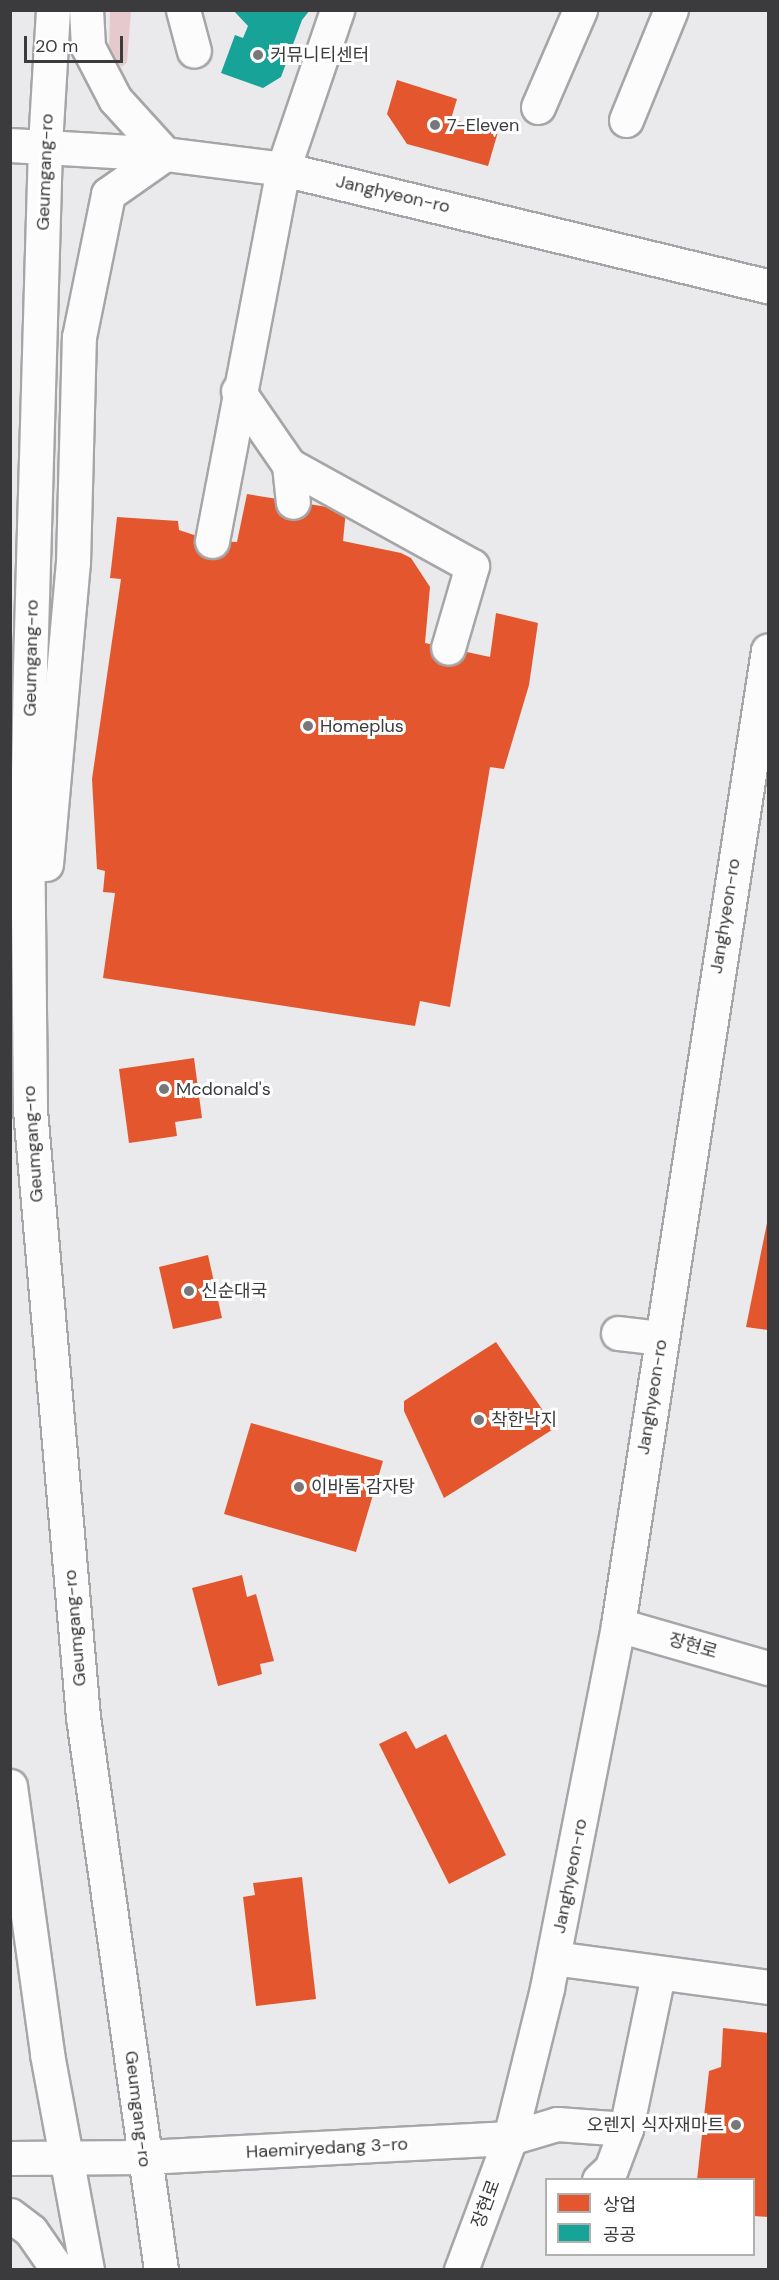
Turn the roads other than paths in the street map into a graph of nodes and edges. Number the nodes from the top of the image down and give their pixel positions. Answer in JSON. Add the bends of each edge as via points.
{"nodes":[{"id":1,"x":53,"y":10,"type":"edge"},
{"id":2,"x":86,"y":10,"type":"edge"},
{"id":3,"x":183,"y":10,"type":"edge"},
{"id":4,"x":337,"y":10,"type":"edge"},
{"id":5,"x":580,"y":10,"type":"edge"},
{"id":6,"x":671,"y":10,"type":"edge"},
{"id":7,"x":194,"y":51,"type":"dead end"},
{"id":8,"x":538,"y":107,"type":"dead end"},
{"id":9,"x":626,"y":120,"type":"dead end"},
{"id":10,"x":10,"y":145,"type":"edge"},
{"id":11,"x":45,"y":146,"type":"junction"},
{"id":12,"x":165,"y":154,"type":"junction"},
{"id":13,"x":284,"y":169,"type":"junction"},
{"id":14,"x":768,"y":286,"type":"edge"},
{"id":15,"x":238,"y":391,"type":"junction"},
{"id":16,"x":289,"y":465,"type":"junction"},
{"id":17,"x":292,"y":502,"type":"dead end"},
{"id":18,"x":212,"y":541,"type":"dead end"},
{"id":19,"x":448,"y":648,"type":"dead end"},
{"id":20,"x":768,"y":650,"type":"edge"},
{"id":21,"x":27,"y":1045,"type":"junction"},
{"id":22,"x":618,"y":1333,"type":"dead end"},
{"id":23,"x":661,"y":1338,"type":"junction"},
{"id":24,"x":618,"y":1625,"type":"junction"},
{"id":25,"x":768,"y":1668,"type":"edge"},
{"id":26,"x":10,"y":1786,"type":"edge"},
{"id":27,"x":554,"y":1958,"type":"junction"},
{"id":28,"x":658,"y":1974,"type":"junction"},
{"id":29,"x":768,"y":1987,"type":"edge"},
{"id":30,"x":626,"y":2129,"type":"junction"},
{"id":31,"x":510,"y":2138,"type":"junction"},
{"id":32,"x":145,"y":2157,"type":"junction"},
{"id":33,"x":10,"y":2158,"type":"edge"},
{"id":34,"x":64,"y":2159,"type":"junction"},
{"id":35,"x":601,"y":2178,"type":"edge"},
{"id":36,"x":10,"y":2215,"type":"edge"},
{"id":37,"x":58,"y":2270,"type":"edge"},
{"id":38,"x":87,"y":2270,"type":"edge"},
{"id":39,"x":160,"y":2270,"type":"edge"},
{"id":40,"x":461,"y":2270,"type":"edge"}],
"edges":[{"from":1,"to":11,"type":"main road","name":"Geumgang-ro"},
{"from":2,"to":12,"type":"main road","via":[[88,47],[115,99]]},
{"from":3,"to":7,"type":"main road"},
{"from":4,"to":13,"type":"main road"},
{"from":5,"to":8,"type":"main road"},
{"from":6,"to":9,"type":"main road"},
{"from":10,"to":11,"type":"main road","name":"Janghyeon-ro"},
{"from":11,"to":12,"type":"main road","name":"Janghyeon-ro"},
{"from":11,"to":21,"type":"main road","name":"Geumgang-ro","via":[[27,808]]},
{"from":12,"to":13,"type":"main road","name":"Janghyeon-ro"},
{"from":12,"to":21,"type":"main road","via":[[108,194],[79,337],[73,563]]},
{"from":13,"to":14,"type":"main road","name":"Janghyeon-ro"},
{"from":13,"to":15,"type":"main road"},
{"from":15,"to":16,"type":"main road"},
{"from":15,"to":18,"type":"main road"},
{"from":16,"to":17,"type":"main road"},
{"from":16,"to":19,"type":"main road","via":[[472,566]]},
{"from":20,"to":23,"type":"main road","name":"Janghyeon-ro"},
{"from":21,"to":32,"type":"main road","name":"Geumgang-ro","via":[[73,1618]]},
{"from":22,"to":23,"type":"main road"},
{"from":23,"to":24,"type":"main road","name":"Janghyeon-ro"},
{"from":24,"to":25,"type":"main road","name":"장현로"},
{"from":24,"to":27,"type":"main road","name":"Janghyeon-ro"},
{"from":26,"to":34,"type":"main road"},
{"from":27,"to":28,"type":"main road"},
{"from":27,"to":31,"type":"main road","name":"Janghyeon-ro"},
{"from":28,"to":29,"type":"main road"},
{"from":28,"to":30,"type":"main road"},
{"from":30,"to":31,"type":"main road","name":"Haemiryedang 3-ro","via":[[557,2124]]},
{"from":30,"to":35,"type":"main road","via":[[611,2169]]},
{"from":31,"to":32,"type":"main road","name":"Haemiryedang 3-ro"},
{"from":31,"to":40,"type":"main road","name":"장현로"},
{"from":32,"to":34,"type":"main road","name":"Haemiryedang 3-ro"},
{"from":32,"to":39,"type":"main road","name":"Geumgang-ro"},
{"from":33,"to":34,"type":"main road","name":"Haemiryedang 3-ro"},
{"from":34,"to":38,"type":"main road"},
{"from":36,"to":37,"type":"main road","via":[[31,2231]]}]}
